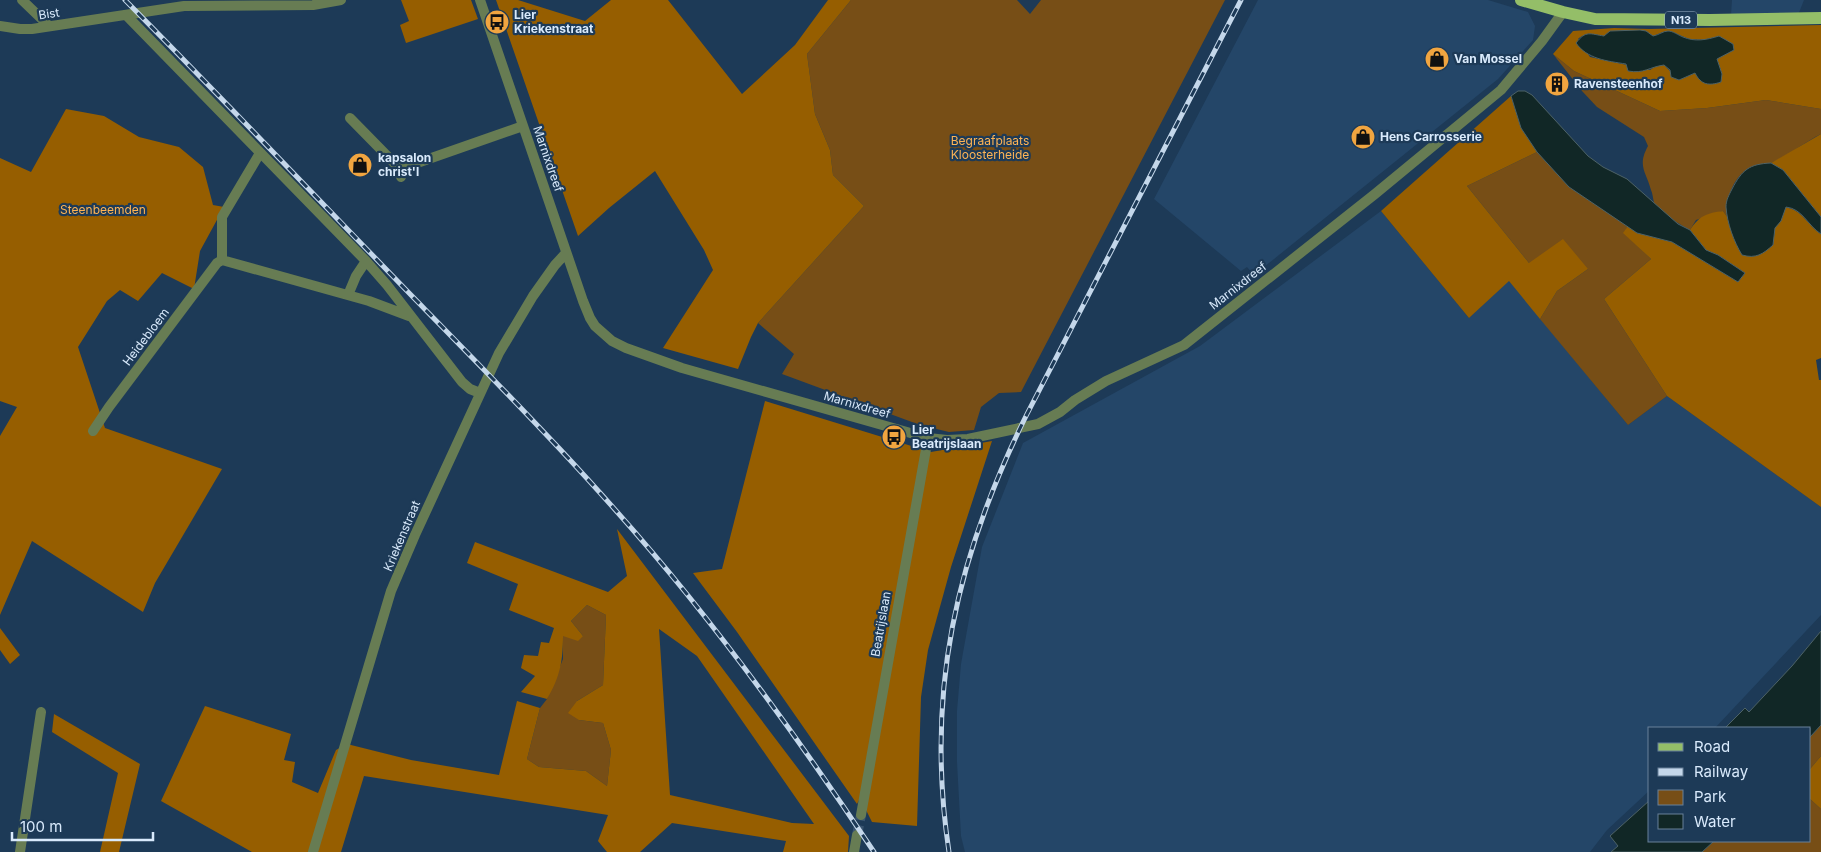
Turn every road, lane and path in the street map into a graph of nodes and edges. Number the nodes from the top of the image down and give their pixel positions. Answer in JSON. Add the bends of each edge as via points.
{"nodes":[{"id":1,"x":22,"y":0,"type":"edge"},
{"id":2,"x":341,"y":0,"type":"edge"},
{"id":3,"x":480,"y":0,"type":"edge"},
{"id":4,"x":1521,"y":0,"type":"edge"},
{"id":5,"x":201,"y":3,"type":"edge"},
{"id":6,"x":1563,"y":12,"type":"junction"},
{"id":7,"x":126,"y":15,"type":"junction"},
{"id":8,"x":1821,"y":18,"type":"edge"},
{"id":9,"x":0,"y":26,"type":"edge"},
{"id":10,"x":48,"y":26,"type":"junction"},
{"id":11,"x":350,"y":118,"type":"dead end"},
{"id":12,"x":523,"y":126,"type":"junction"},
{"id":13,"x":260,"y":153,"type":"junction"},
{"id":14,"x":566,"y":253,"type":"junction"},
{"id":15,"x":222,"y":260,"type":"junction"},
{"id":16,"x":366,"y":262,"type":"junction"},
{"id":17,"x":348,"y":295,"type":"junction"},
{"id":18,"x":410,"y":317,"type":"junction"},
{"id":19,"x":480,"y":392,"type":"junction"},
{"id":20,"x":93,"y":431,"type":"dead end"},
{"id":21,"x":928,"y":438,"type":"junction"},
{"id":22,"x":41,"y":712,"type":"dead end"},
{"id":23,"x":861,"y":815,"type":"tunnel mouth"},
{"id":24,"x":857,"y":836,"type":"tunnel mouth"},
{"id":25,"x":20,"y":852,"type":"edge"},
{"id":26,"x":313,"y":852,"type":"edge"},
{"id":27,"x":854,"y":852,"type":"edge"}],
"edges":[{"from":1,"to":10,"type":"street"},
{"from":2,"to":5,"type":"street","name":"Bist","via":[[313,5]]},
{"from":3,"to":12,"type":"street","name":"Marnixdreef"},
{"from":4,"to":6,"type":"main road","number":"N13"},
{"from":5,"to":7,"type":"street","name":"Bist"},
{"from":6,"to":8,"type":"main road","number":"N13","via":[[1595,19]]},
{"from":6,"to":21,"type":"street","name":"Marnixdreef","via":[[1501,90],[1184,345],[1106,381],[1038,424],[968,439]]},
{"from":7,"to":10,"type":"street","name":"Bist"},
{"from":7,"to":13,"type":"street"},
{"from":9,"to":10,"type":"street","name":"Bist","via":[[20,30]]},
{"from":11,"to":12,"type":"street","via":[[400,173]]},
{"from":12,"to":14,"type":"street","name":"Marnixdreef"},
{"from":13,"to":15,"type":"street","via":[[222,217]]},
{"from":13,"to":16,"type":"street"},
{"from":14,"to":19,"type":"street","name":"Kriekenstraat","via":[[515,324]]},
{"from":14,"to":21,"type":"street","name":"Marnixdreef","via":[[590,318],[612,341],[682,368]]},
{"from":15,"to":17,"type":"street"},
{"from":15,"to":20,"type":"street","name":"Heidebloem"},
{"from":16,"to":17,"type":"street"},
{"from":16,"to":18,"type":"street"},
{"from":17,"to":18,"type":"street"},
{"from":18,"to":19,"type":"street","via":[[462,382]]},
{"from":19,"to":26,"type":"street","name":"Kriekenstraat","via":[[392,592]]},
{"from":21,"to":23,"type":"street","name":"Beatrijslaan"},
{"from":22,"to":25,"type":"street"},
{"from":24,"to":27,"type":"street"}]}
